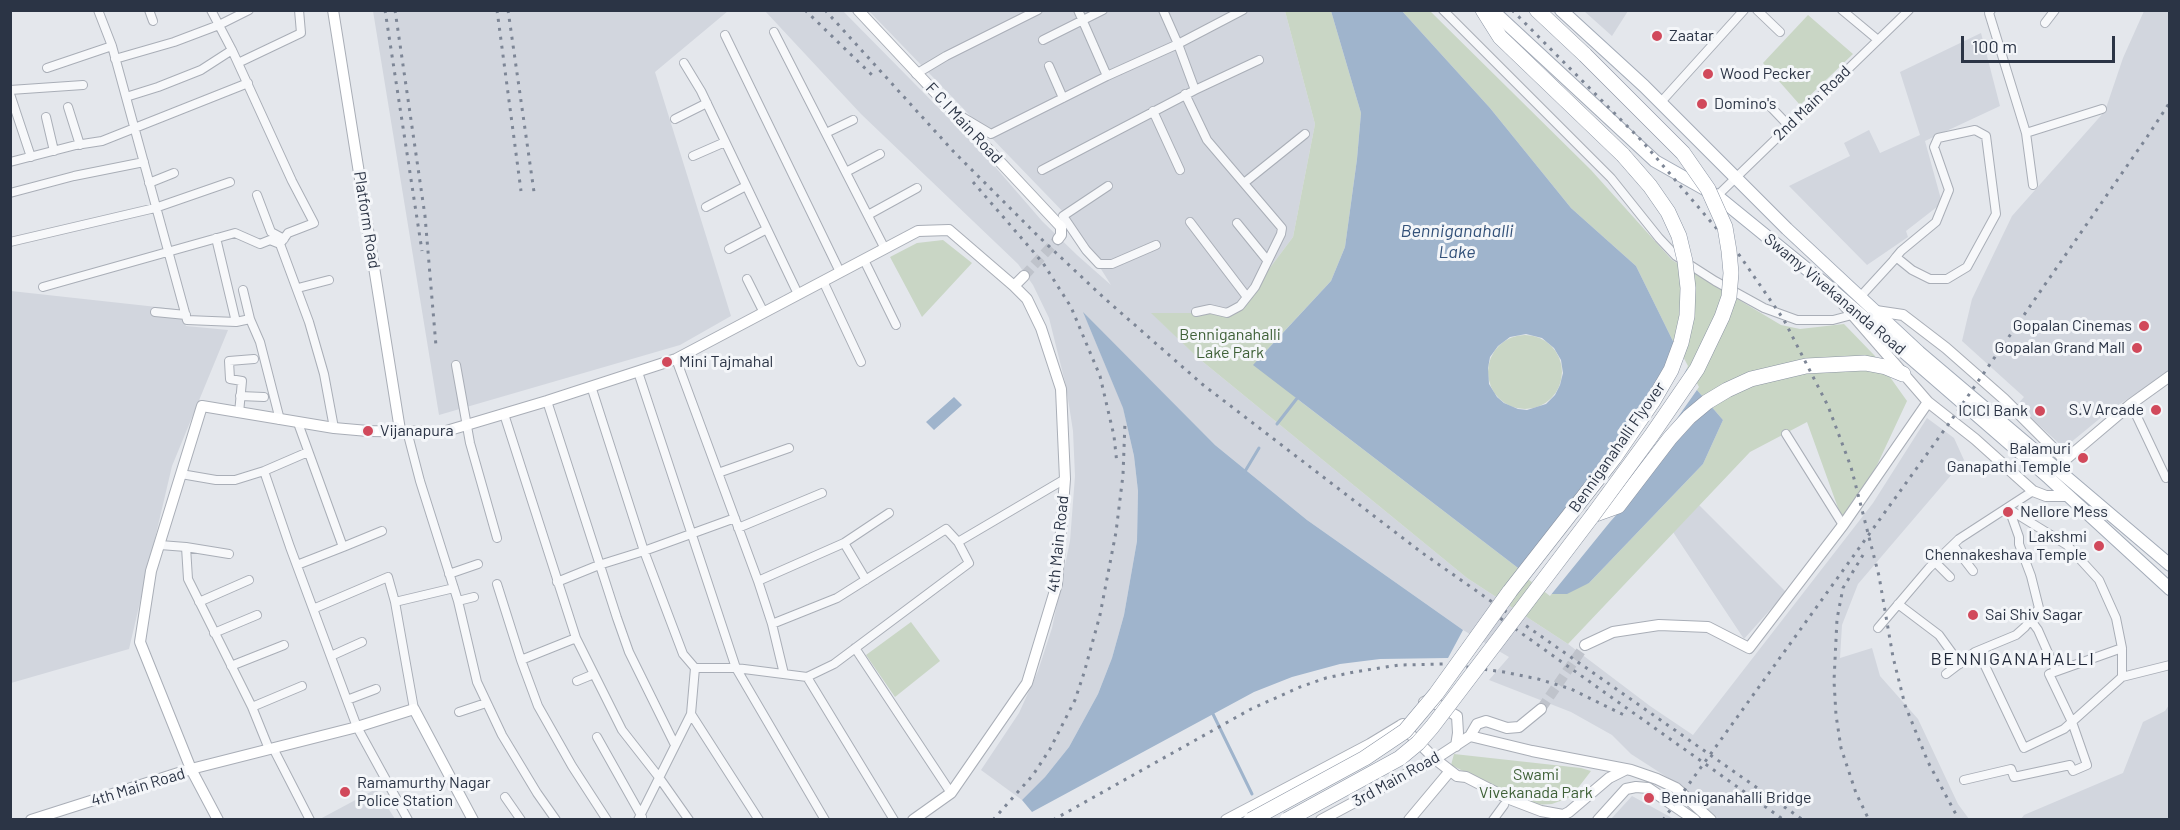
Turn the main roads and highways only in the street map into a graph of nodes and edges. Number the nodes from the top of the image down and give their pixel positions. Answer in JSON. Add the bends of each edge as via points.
{"nodes":[{"id":1,"x":1484,"y":10,"type":"edge"},
{"id":2,"x":1492,"y":10,"type":"edge"},
{"id":3,"x":1537,"y":10,"type":"edge"},
{"id":4,"x":1561,"y":10,"type":"edge"},
{"id":5,"x":1903,"y":374,"type":"road end"},
{"id":6,"x":1593,"y":515,"type":"junction"},
{"id":7,"x":2169,"y":565,"type":"edge"},
{"id":8,"x":2169,"y":589,"type":"edge"},
{"id":9,"x":1251,"y":819,"type":"edge"},
{"id":10,"x":1287,"y":819,"type":"edge"}],
"edges":[{"from":1,"to":9,"type":"highway","name":"Benniganahalli Flyover","bridge":true,"via":[[1500,37],[1623,155],[1668,213],[1679,236],[1688,288],[1682,343],[1653,401],[1614,458],[1405,732]]},
{"from":2,"to":8,"type":"main road","name":"Swamy Vivekananda Road","via":[[1655,161],[1717,196],[1830,288]]},
{"from":3,"to":6,"type":"highway","name":"Benniganahalli Flyover","bridge":true,"via":[[1683,153],[1718,208],[1729,250],[1729,297],[1697,369]]},
{"from":4,"to":7,"type":"main road","name":"Swamy Vivekananda Road","via":[[1919,352]]},
{"from":5,"to":6,"type":"highway","via":[[1865,363],[1793,368],[1751,379],[1707,402],[1689,417],[1618,506]]},
{"from":6,"to":10,"type":"highway","name":"Benniganahalli Flyover","bridge":true,"via":[[1418,743],[1385,766]]}]}
